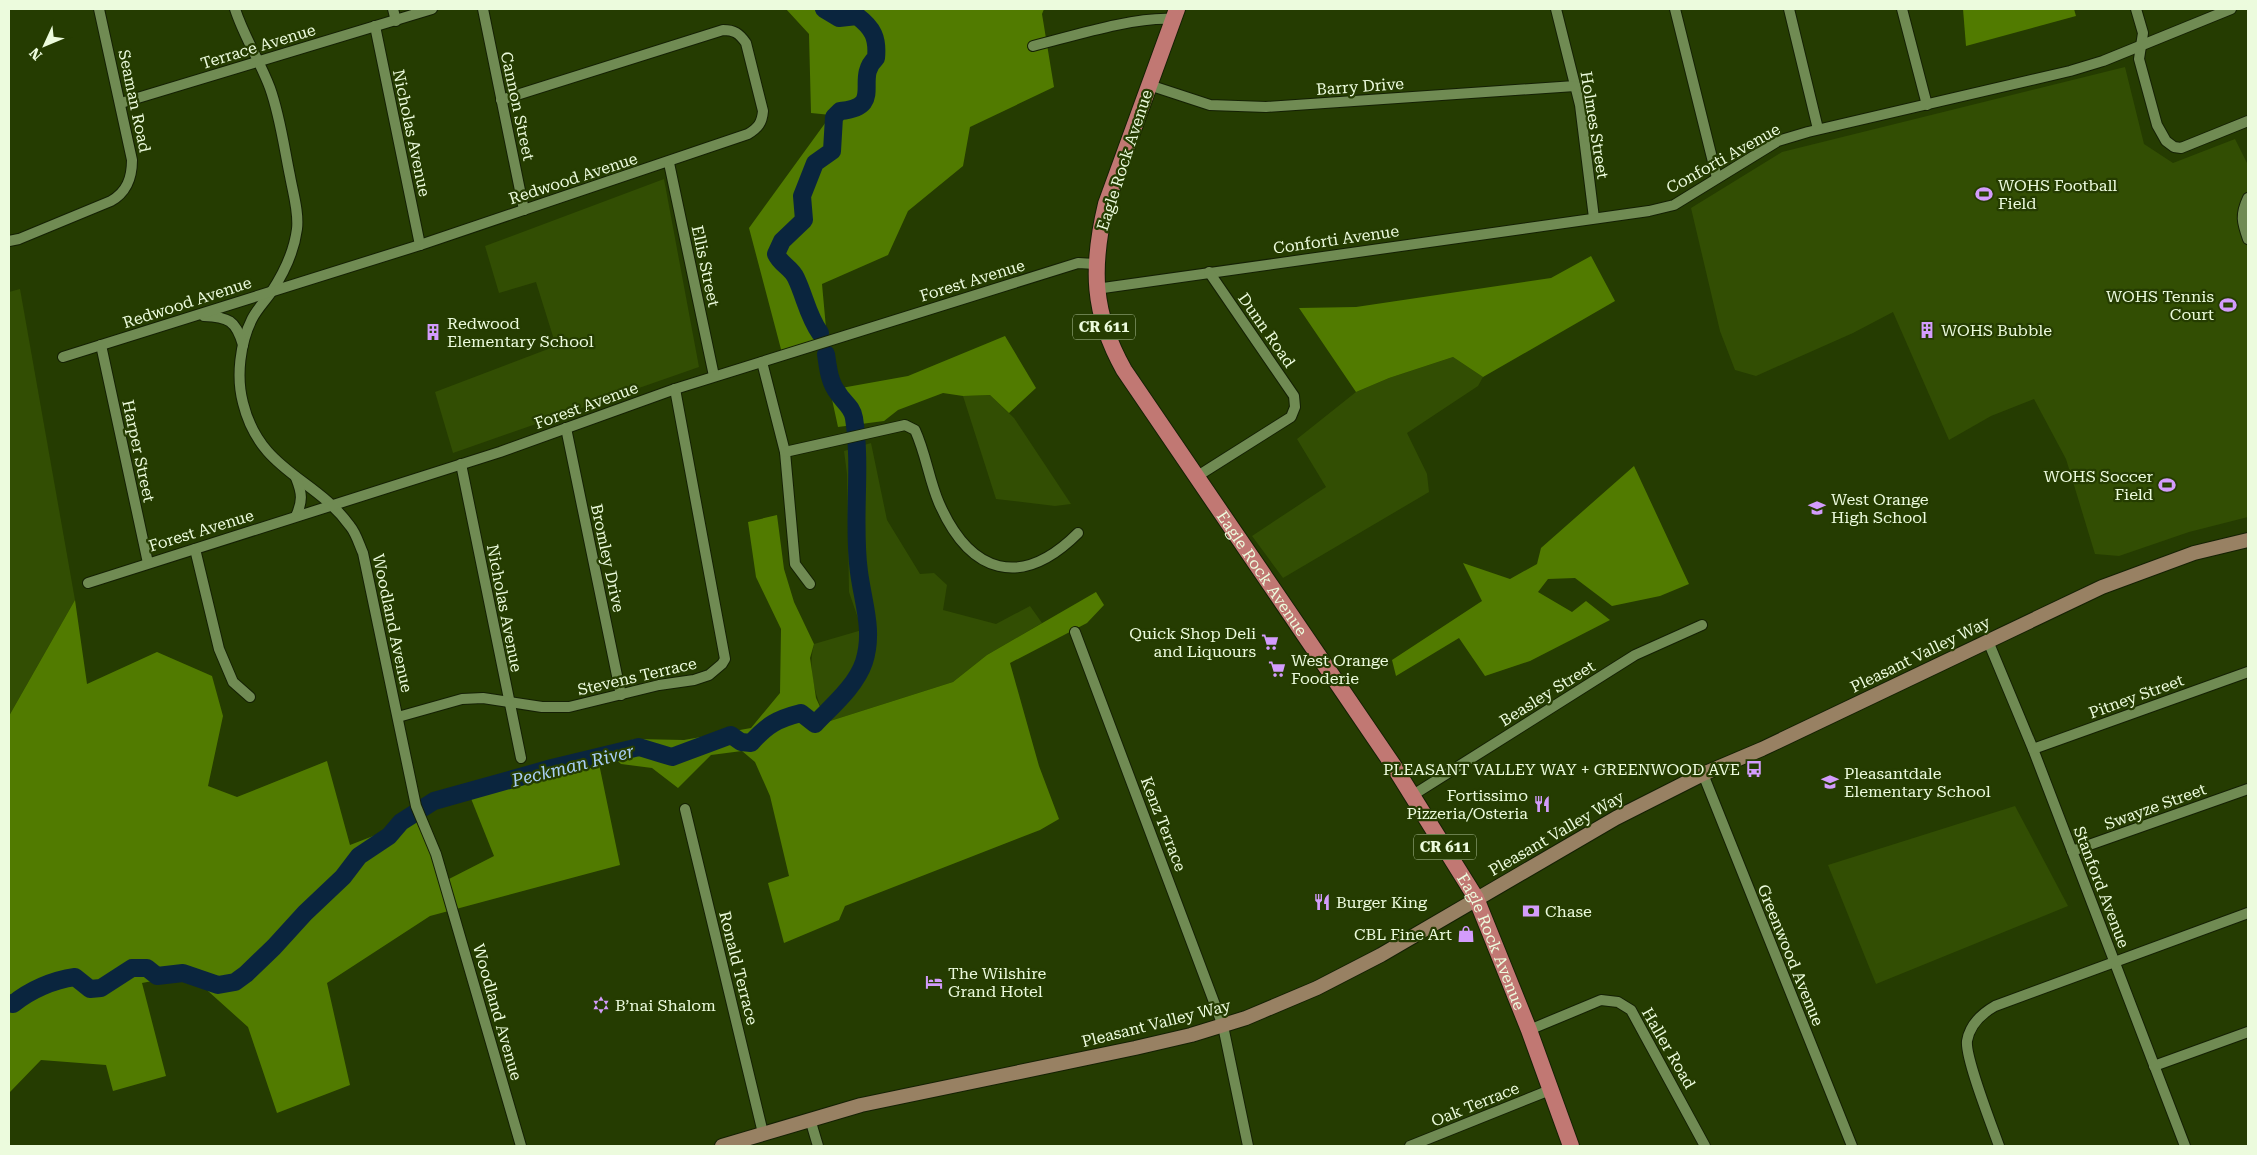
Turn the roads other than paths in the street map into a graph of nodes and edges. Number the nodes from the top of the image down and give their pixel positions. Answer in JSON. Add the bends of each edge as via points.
{"nodes":[{"id":1,"x":100,"y":9,"type":"edge"},
{"id":2,"x":235,"y":9,"type":"edge"},
{"id":3,"x":393,"y":9,"type":"edge"},
{"id":4,"x":432,"y":9,"type":"edge"},
{"id":5,"x":483,"y":9,"type":"edge"},
{"id":6,"x":1556,"y":9,"type":"edge"},
{"id":7,"x":1676,"y":9,"type":"edge"},
{"id":8,"x":1789,"y":9,"type":"edge"},
{"id":9,"x":1902,"y":9,"type":"edge"},
{"id":10,"x":2136,"y":9,"type":"edge"},
{"id":11,"x":2231,"y":9,"type":"edge"},
{"id":12,"x":1174,"y":14,"type":"edge"},
{"id":13,"x":396,"y":21,"type":"junction"},
{"id":14,"x":375,"y":26,"type":"junction"},
{"id":15,"x":2142,"y":44,"type":"junction"},
{"id":16,"x":1033,"y":46,"type":"dead end"},
{"id":17,"x":258,"y":62,"type":"junction"},
{"id":18,"x":1149,"y":85,"type":"junction"},
{"id":19,"x":1575,"y":86,"type":"junction"},
{"id":20,"x":501,"y":100,"type":"junction"},
{"id":21,"x":121,"y":103,"type":"junction"},
{"id":22,"x":1927,"y":105,"type":"junction"},
{"id":23,"x":2248,"y":121,"type":"edge"},
{"id":24,"x":1818,"y":129,"type":"junction"},
{"id":25,"x":668,"y":162,"type":"junction"},
{"id":26,"x":1717,"y":178,"type":"junction"},
{"id":27,"x":2248,"y":198,"type":"edge"},
{"id":28,"x":524,"y":210,"type":"junction"},
{"id":29,"x":1594,"y":218,"type":"junction"},
{"id":30,"x":2248,"y":239,"type":"edge"},
{"id":31,"x":9,"y":241,"type":"edge"},
{"id":32,"x":420,"y":245,"type":"junction"},
{"id":33,"x":1095,"y":264,"type":"junction"},
{"id":34,"x":1209,"y":272,"type":"junction"},
{"id":35,"x":1096,"y":289,"type":"junction"},
{"id":36,"x":272,"y":290,"type":"junction"},
{"id":37,"x":198,"y":315,"type":"junction"},
{"id":38,"x":100,"y":345,"type":"junction"},
{"id":39,"x":243,"y":346,"type":"junction"},
{"id":40,"x":63,"y":357,"type":"dead end"},
{"id":41,"x":762,"y":362,"type":"junction"},
{"id":42,"x":714,"y":376,"type":"junction"},
{"id":43,"x":675,"y":389,"type":"junction"},
{"id":44,"x":566,"y":428,"type":"junction"},
{"id":45,"x":785,"y":452,"type":"junction"},
{"id":46,"x":461,"y":464,"type":"junction"},
{"id":47,"x":296,"y":477,"type":"junction"},
{"id":48,"x":1196,"y":477,"type":"junction"},
{"id":49,"x":331,"y":505,"type":"junction"},
{"id":50,"x":296,"y":516,"type":"junction"},
{"id":51,"x":1078,"y":533,"type":"dead end"},
{"id":52,"x":2248,"y":540,"type":"edge"},
{"id":53,"x":195,"y":549,"type":"junction"},
{"id":54,"x":148,"y":563,"type":"junction"},
{"id":55,"x":88,"y":583,"type":"dead end"},
{"id":56,"x":810,"y":584,"type":"dead end"},
{"id":57,"x":1702,"y":625,"type":"dead end"},
{"id":58,"x":1075,"y":632,"type":"dead end"},
{"id":59,"x":1988,"y":641,"type":"junction"},
{"id":60,"x":2248,"y":672,"type":"edge"},
{"id":61,"x":621,"y":695,"type":"junction"},
{"id":62,"x":250,"y":696,"type":"dead end"},
{"id":63,"x":509,"y":702,"type":"junction"},
{"id":64,"x":398,"y":717,"type":"junction"},
{"id":65,"x":2033,"y":748,"type":"junction"},
{"id":66,"x":520,"y":758,"type":"dead end"},
{"id":67,"x":1703,"y":774,"type":"junction"},
{"id":68,"x":2248,"y":789,"type":"edge"},
{"id":69,"x":1413,"y":796,"type":"junction"},
{"id":70,"x":685,"y":809,"type":"dead end"},
{"id":71,"x":2072,"y":852,"type":"junction"},
{"id":72,"x":1476,"y":898,"type":"junction"},
{"id":73,"x":2248,"y":913,"type":"edge"},
{"id":74,"x":2115,"y":962,"type":"junction"},
{"id":75,"x":1223,"y":1026,"type":"junction"},
{"id":76,"x":1528,"y":1030,"type":"junction"},
{"id":77,"x":2248,"y":1032,"type":"edge"},
{"id":78,"x":2154,"y":1066,"type":"junction"},
{"id":79,"x":1550,"y":1090,"type":"junction"},
{"id":80,"x":810,"y":1119,"type":"junction"},
{"id":81,"x":763,"y":1133,"type":"junction"},
{"id":82,"x":521,"y":1146,"type":"edge"},
{"id":83,"x":722,"y":1146,"type":"edge"},
{"id":84,"x":818,"y":1146,"type":"edge"},
{"id":85,"x":1248,"y":1146,"type":"edge"},
{"id":86,"x":1410,"y":1146,"type":"edge"},
{"id":87,"x":1571,"y":1146,"type":"edge"},
{"id":88,"x":1705,"y":1146,"type":"edge"},
{"id":89,"x":1852,"y":1146,"type":"edge"},
{"id":90,"x":1999,"y":1146,"type":"edge"},
{"id":91,"x":2185,"y":1146,"type":"edge"}],
"edges":[{"from":1,"to":21,"type":"street","name":"Seaman Road"},
{"from":2,"to":17,"type":"street","name":"Woodland Avenue"},
{"from":3,"to":13,"type":"street"},
{"from":4,"to":13,"type":"street","name":"Terrace Avenue"},
{"from":5,"to":20,"type":"street","name":"Cannon Street"},
{"from":6,"to":19,"type":"street","name":"Holmes Street"},
{"from":7,"to":26,"type":"street"},
{"from":8,"to":24,"type":"street"},
{"from":9,"to":22,"type":"street"},
{"from":10,"to":15,"type":"street","via":[[2143,33]]},
{"from":11,"to":15,"type":"street","name":"Conforti Avenue"},
{"from":12,"to":16,"type":"street"},
{"from":12,"to":18,"type":"main road","name":"Eagle Rock Avenue","number":"CR 611"},
{"from":13,"to":14,"type":"street","name":"Terrace Avenue"},
{"from":14,"to":17,"type":"street","name":"Terrace Avenue"},
{"from":14,"to":32,"type":"street","name":"Nicholas Avenue"},
{"from":15,"to":22,"type":"street","name":"Conforti Avenue","via":[[2070,71]]},
{"from":15,"to":23,"type":"street","via":[[2139,59],[2157,125],[2166,141],[2174,147],[2181,148]]},
{"from":17,"to":21,"type":"street","name":"Terrace Avenue"},
{"from":17,"to":36,"type":"street","name":"Woodland Avenue","via":[[277,108],[296,204],[297,226],[288,265]]},
{"from":18,"to":19,"type":"street","name":"Barry Drive","via":[[1210,105],[1266,107]]},
{"from":18,"to":33,"type":"main road","name":"Eagle Rock Avenue","number":"CR 611","via":[[1106,204]]},
{"from":19,"to":29,"type":"street","name":"Holmes Street"},
{"from":20,"to":25,"type":"street","name":"Redwood Avenue","via":[[723,30],[732,30],[746,43],[762,120],[748,134]]},
{"from":20,"to":28,"type":"street","name":"Cannon Street"},
{"from":21,"to":31,"type":"street","name":"Seaman Road","via":[[132,160],[132,172],[126,188],[111,202]]},
{"from":22,"to":24,"type":"street","name":"Conforti Avenue"},
{"from":24,"to":26,"type":"street","name":"Conforti Avenue","via":[[1778,142]]},
{"from":25,"to":28,"type":"street","name":"Redwood Avenue"},
{"from":25,"to":42,"type":"street","name":"Ellis Street"},
{"from":26,"to":29,"type":"street","name":"Conforti Avenue","via":[[1674,204],[1649,211]]},
{"from":27,"to":30,"type":"street","via":[[2242,222]]},
{"from":28,"to":32,"type":"street","name":"Redwood Avenue"},
{"from":29,"to":34,"type":"street","name":"Conforti Avenue"},
{"from":32,"to":36,"type":"street","name":"Redwood Avenue"},
{"from":33,"to":35,"type":"main road","name":"Eagle Rock Avenue","number":"CR 611"},
{"from":33,"to":41,"type":"street","name":"Forest Avenue","via":[[1078,263]]},
{"from":34,"to":35,"type":"street","name":"Conforti Avenue"},
{"from":34,"to":48,"type":"street","name":"Dunn Road","via":[[1294,396],[1295,406],[1291,417]]},
{"from":35,"to":48,"type":"main road","name":"Eagle Rock Avenue","number":"CR 611","via":[[1103,327],[1116,356]]},
{"from":36,"to":37,"type":"street","name":"Redwood Avenue"},
{"from":36,"to":39,"type":"street","name":"Woodland Avenue","via":[[253,317]]},
{"from":37,"to":38,"type":"street","name":"Redwood Avenue"},
{"from":37,"to":39,"type":"street","via":[[232,321]]},
{"from":38,"to":40,"type":"street","name":"Redwood Avenue"},
{"from":38,"to":54,"type":"street","name":"Harper Street"},
{"from":39,"to":47,"type":"street","name":"Woodland Avenue","via":[[240,389],[252,430],[281,467]]},
{"from":41,"to":42,"type":"street","name":"Forest Avenue"},
{"from":41,"to":45,"type":"street"},
{"from":42,"to":43,"type":"street","name":"Forest Avenue"},
{"from":43,"to":44,"type":"street","name":"Forest Avenue"},
{"from":43,"to":61,"type":"street","name":"Stevens Terrace","via":[[725,659],[709,675]]},
{"from":44,"to":46,"type":"street","name":"Forest Avenue"},
{"from":44,"to":61,"type":"street","name":"Bromley Drive"},
{"from":45,"to":51,"type":"street","via":[[900,424],[910,426],[915,430],[930,480],[948,520],[972,553],[988,563],[1020,568],[1060,551]]},
{"from":45,"to":56,"type":"street","via":[[795,564]]},
{"from":46,"to":49,"type":"street","name":"Forest Avenue"},
{"from":46,"to":63,"type":"street","name":"Nicholas Avenue"},
{"from":47,"to":49,"type":"street","name":"Woodland Avenue"},
{"from":47,"to":50,"type":"street","via":[[302,494]]},
{"from":48,"to":69,"type":"main road","name":"Eagle Rock Avenue","number":"CR 611"},
{"from":49,"to":50,"type":"street","name":"Forest Avenue"},
{"from":49,"to":64,"type":"street","name":"Woodland Avenue","via":[[351,526],[363,553]]},
{"from":50,"to":53,"type":"street","name":"Forest Avenue"},
{"from":52,"to":59,"type":"main road","name":"Pleasant Valley Way","via":[[2194,552],[2132,575]]},
{"from":53,"to":54,"type":"street","name":"Forest Avenue"},
{"from":53,"to":62,"type":"street","via":[[219,649],[233,682]]},
{"from":54,"to":55,"type":"street","name":"Forest Avenue"},
{"from":57,"to":69,"type":"street","name":"Beasley Street","via":[[1635,655]]},
{"from":58,"to":75,"type":"street","name":"Kenz Terrace"},
{"from":59,"to":65,"type":"street","name":"Stanford Avenue"},
{"from":59,"to":67,"type":"main road","name":"Pleasant Valley Way"},
{"from":60,"to":65,"type":"street","name":"Pitney Street"},
{"from":61,"to":63,"type":"street","name":"Stevens Terrace","via":[[569,707]]},
{"from":63,"to":64,"type":"street","name":"Stevens Terrace","via":[[462,699]]},
{"from":63,"to":66,"type":"street","name":"Nicholas Avenue"},
{"from":64,"to":82,"type":"street","name":"Woodland Avenue","via":[[418,810],[436,854]]},
{"from":65,"to":71,"type":"street","name":"Stanford Avenue"},
{"from":67,"to":72,"type":"main road","name":"Pleasant Valley Way","via":[[1617,817]]},
{"from":67,"to":89,"type":"street","name":"Greenwood Avenue"},
{"from":68,"to":71,"type":"street","name":"Swayze Street"},
{"from":69,"to":72,"type":"main road","name":"Eagle Rock Avenue","number":"CR 611"},
{"from":70,"to":81,"type":"street","name":"Ronald Terrace"},
{"from":71,"to":74,"type":"street","name":"Stanford Avenue"},
{"from":72,"to":75,"type":"main road","name":"Pleasant Valley Way","via":[[1381,955],[1317,988]]},
{"from":72,"to":76,"type":"main road","name":"Eagle Rock Avenue","number":"CR 611"},
{"from":73,"to":74,"type":"street"},
{"from":74,"to":78,"type":"street","name":"Stanford Avenue"},
{"from":74,"to":90,"type":"street","via":[[1995,1006],[1985,1011],[1973,1025],[1967,1050]]},
{"from":75,"to":80,"type":"main road","name":"Pleasant Valley Way"},
{"from":75,"to":85,"type":"street","name":"Kenz Terrace"},
{"from":76,"to":79,"type":"main road","name":"Eagle Rock Avenue","number":"CR 611"},
{"from":76,"to":88,"type":"street","name":"Haller Road","via":[[1601,1000],[1618,1002],[1631,1010]]},
{"from":77,"to":78,"type":"street"},
{"from":78,"to":91,"type":"street","name":"Stanford Avenue"},
{"from":79,"to":86,"type":"street","name":"Oak Terrace"},
{"from":79,"to":87,"type":"main road","name":"Eagle Rock Avenue","number":"CR 611"},
{"from":80,"to":81,"type":"main road","name":"Pleasant Valley Way"},
{"from":80,"to":84,"type":"street"},
{"from":81,"to":83,"type":"main road","name":"Pleasant Valley Way"}]}
